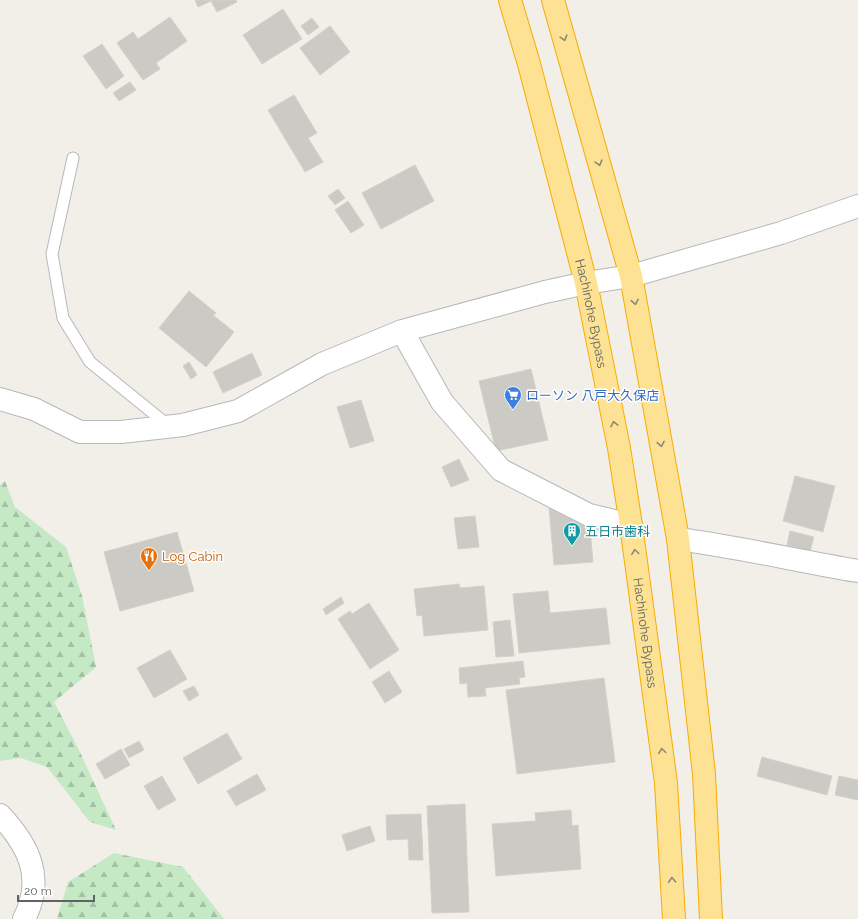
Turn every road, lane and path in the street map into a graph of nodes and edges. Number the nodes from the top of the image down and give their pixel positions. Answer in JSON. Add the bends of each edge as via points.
{"nodes":[{"id":1,"x":510,"y":0,"type":"edge"},
{"id":2,"x":553,"y":0,"type":"edge"},
{"id":3,"x":73,"y":158,"type":"dead end"},
{"id":4,"x":858,"y":206,"type":"edge"},
{"id":5,"x":631,"y":276,"type":"junction"},
{"id":6,"x":586,"y":283,"type":"junction"},
{"id":7,"x":402,"y":331,"type":"junction"},
{"id":8,"x":0,"y":399,"type":"edge"},
{"id":9,"x":170,"y":427,"type":"junction"},
{"id":10,"x":631,"y":525,"type":"junction"},
{"id":11,"x":678,"y":540,"type":"junction"},
{"id":12,"x":858,"y":571,"type":"edge"},
{"id":13,"x":0,"y":815,"type":"edge"},
{"id":14,"x":24,"y":919,"type":"edge"},
{"id":15,"x":674,"y":919,"type":"edge"},
{"id":16,"x":711,"y":919,"type":"edge"}],
"edges":[{"from":1,"to":6,"type":"highway","name":"Hachinohe Bypass"},
{"from":2,"to":5,"type":"highway","one_way":true},
{"from":3,"to":9,"type":"lane","via":[[52,254],[63,318],[90,362]]},
{"from":4,"to":5,"type":"street","via":[[781,233]]},
{"from":5,"to":6,"type":"street"},
{"from":5,"to":11,"type":"highway","one_way":true},
{"from":6,"to":7,"type":"street"},
{"from":10,"to":6,"type":"highway","name":"Hachinohe Bypass","one_way":true,"via":[[619,448]]},
{"from":7,"to":9,"type":"street","via":[[322,364],[238,411]]},
{"from":7,"to":10,"type":"street","via":[[442,402],[501,470],[589,516]]},
{"from":8,"to":9,"type":"street","via":[[34,409],[80,432],[121,432]]},
{"from":15,"to":10,"type":"highway","name":"Hachinohe Bypass","one_way":true,"via":[[666,783]]},
{"from":11,"to":12,"type":"street","via":[[731,547]]},
{"from":11,"to":16,"type":"highway","via":[[704,774]]},
{"from":13,"to":14,"type":"street","via":[[13,829],[30,857],[34,885],[30,907]]}]}
